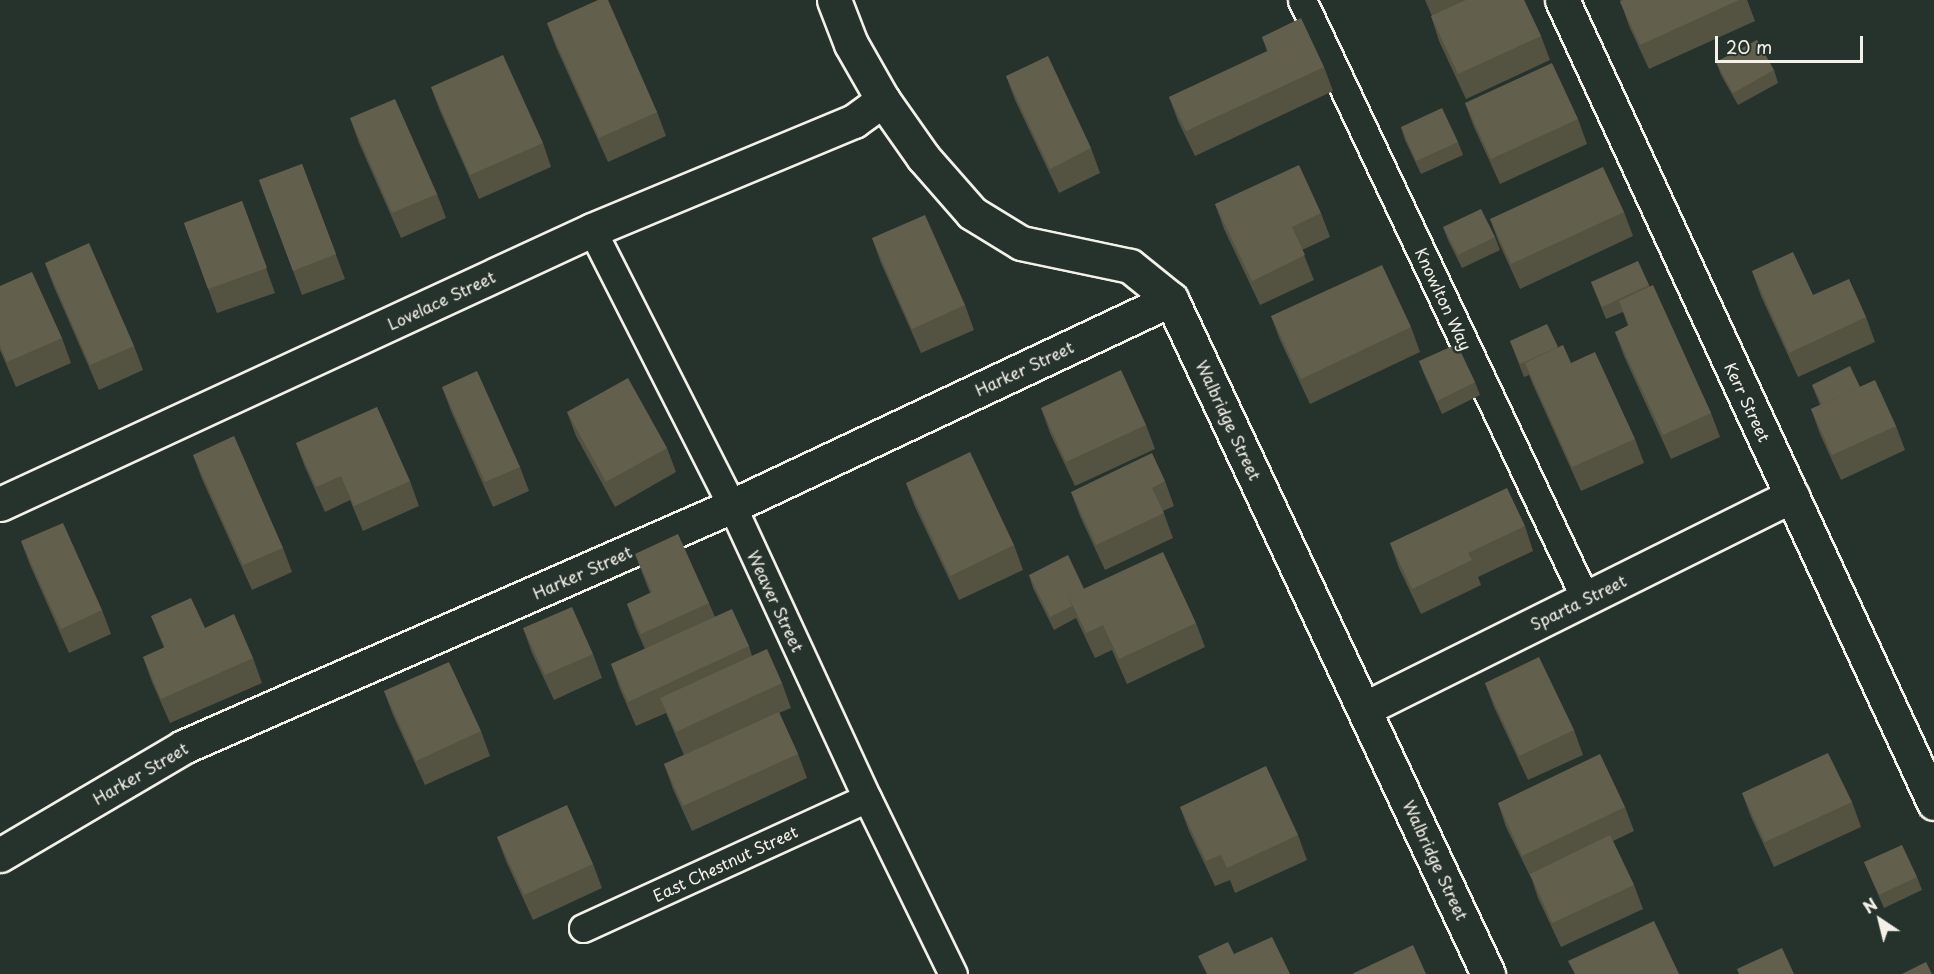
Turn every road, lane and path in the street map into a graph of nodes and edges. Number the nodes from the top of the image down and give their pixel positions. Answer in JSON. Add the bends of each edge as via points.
{"nodes":[{"id":1,"x":834,"y":0,"type":"edge"},
{"id":2,"x":1302,"y":0,"type":"edge"},
{"id":3,"x":1562,"y":0,"type":"edge"},
{"id":4,"x":883,"y":100,"type":"junction"},
{"id":5,"x":592,"y":230,"type":"junction"},
{"id":6,"x":1171,"y":299,"type":"junction"},
{"id":7,"x":1792,"y":496,"type":"junction"},
{"id":8,"x":0,"y":504,"type":"edge"},
{"id":9,"x":732,"y":506,"type":"junction"},
{"id":10,"x":1585,"y":598,"type":"junction"},
{"id":11,"x":1366,"y":708,"type":"junction"},
{"id":12,"x":867,"y":798,"type":"junction"},
{"id":13,"x":1934,"y":803,"type":"edge"},
{"id":14,"x":0,"y":855,"type":"edge"},
{"id":15,"x":583,"y":928,"type":"dead end"},
{"id":16,"x":953,"y":974,"type":"edge"},
{"id":17,"x":1488,"y":974,"type":"edge"}],
"edges":[{"from":1,"to":4,"type":"street","name":"Walbridge Street","via":[[851,44]]},
{"from":2,"to":10,"type":"lane","name":"Knowlton Way"},
{"from":3,"to":7,"type":"street","name":"Kerr Street"},
{"from":4,"to":5,"type":"street","name":"Lovelace Street","via":[[854,121]]},
{"from":4,"to":6,"type":"street","name":"Walbridge Street","via":[[923,157],[972,213],[1021,243],[1130,266]]},
{"from":5,"to":8,"type":"street","name":"Lovelace Street"},
{"from":5,"to":9,"type":"lane","name":"Weaver Street"},
{"from":6,"to":9,"type":"street","name":"Harker Street"},
{"from":6,"to":11,"type":"street","name":"Walbridge Street"},
{"from":7,"to":10,"type":"street","name":"Sparta Street"},
{"from":7,"to":13,"type":"street","name":"Kerr Street"},
{"from":9,"to":12,"type":"lane","name":"Weaver Street"},
{"from":9,"to":14,"type":"street","name":"Harker Street","via":[[183,747]]},
{"from":10,"to":11,"type":"street","name":"Sparta Street"},
{"from":11,"to":17,"type":"street","name":"Walbridge Street"},
{"from":12,"to":15,"type":"lane","name":"East Chestnut Street"},
{"from":12,"to":16,"type":"lane","name":"Weaver Street"}]}
